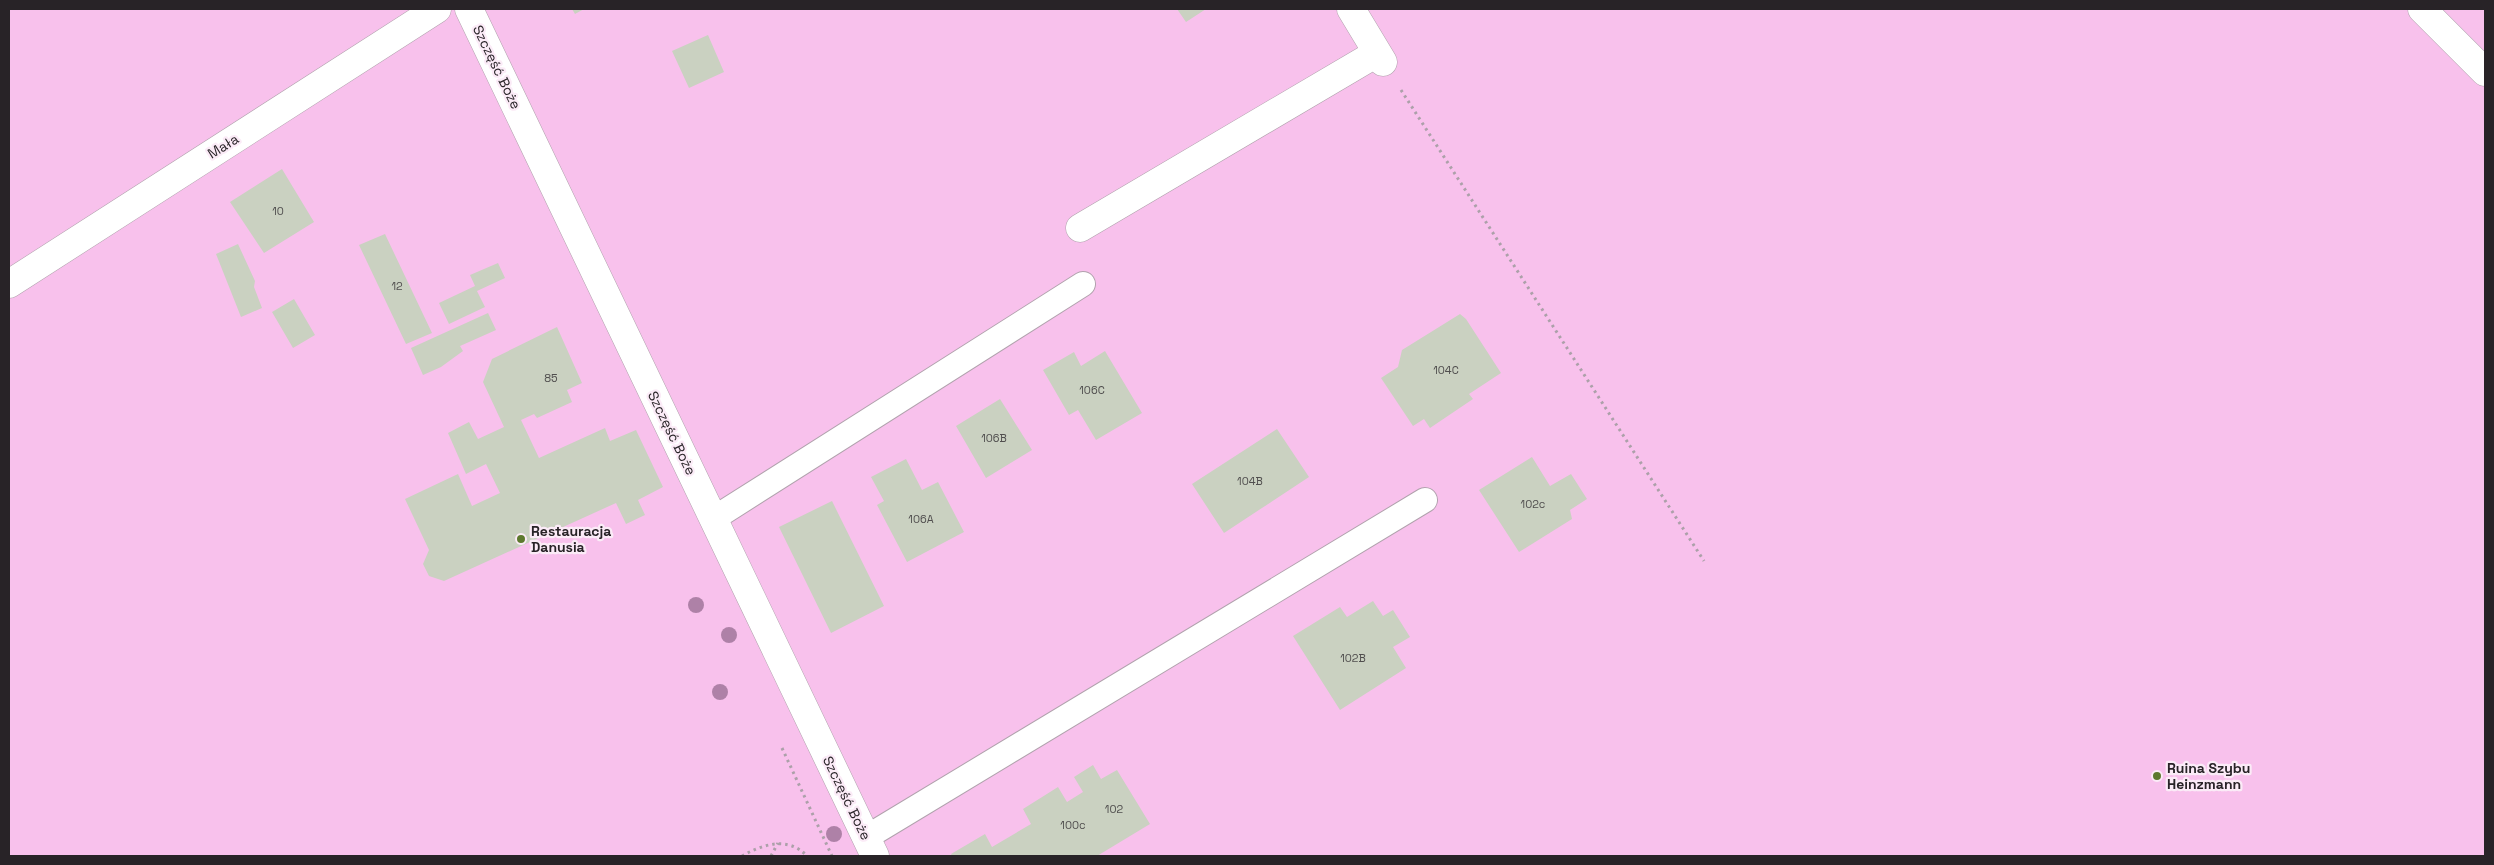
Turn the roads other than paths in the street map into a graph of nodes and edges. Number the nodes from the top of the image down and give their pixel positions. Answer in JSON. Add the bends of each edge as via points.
{"nodes":[{"id":1,"x":437,"y":9,"type":"edge"},
{"id":2,"x":469,"y":9,"type":"edge"},
{"id":3,"x":1351,"y":9,"type":"edge"},
{"id":4,"x":2423,"y":9,"type":"edge"},
{"id":5,"x":2485,"y":72,"type":"edge"},
{"id":6,"x":1080,"y":228,"type":"dead end"},
{"id":7,"x":9,"y":284,"type":"edge"},
{"id":8,"x":1083,"y":284,"type":"dead end"},
{"id":9,"x":1425,"y":500,"type":"dead end"},
{"id":10,"x":713,"y":519,"type":"junction"},
{"id":11,"x":871,"y":847,"type":"edge"}],
"edges":[{"from":1,"to":7,"type":"street","name":"Mała"},
{"from":2,"to":10,"type":"street","name":"Szczęść Boże"},
{"from":3,"to":6,"type":"street","via":[[1380,58]]},
{"from":4,"to":5,"type":"street"},
{"from":8,"to":10,"type":"lane"},
{"from":9,"to":11,"type":"lane"},
{"from":10,"to":11,"type":"street","name":"Szczęść Boże"}]}
